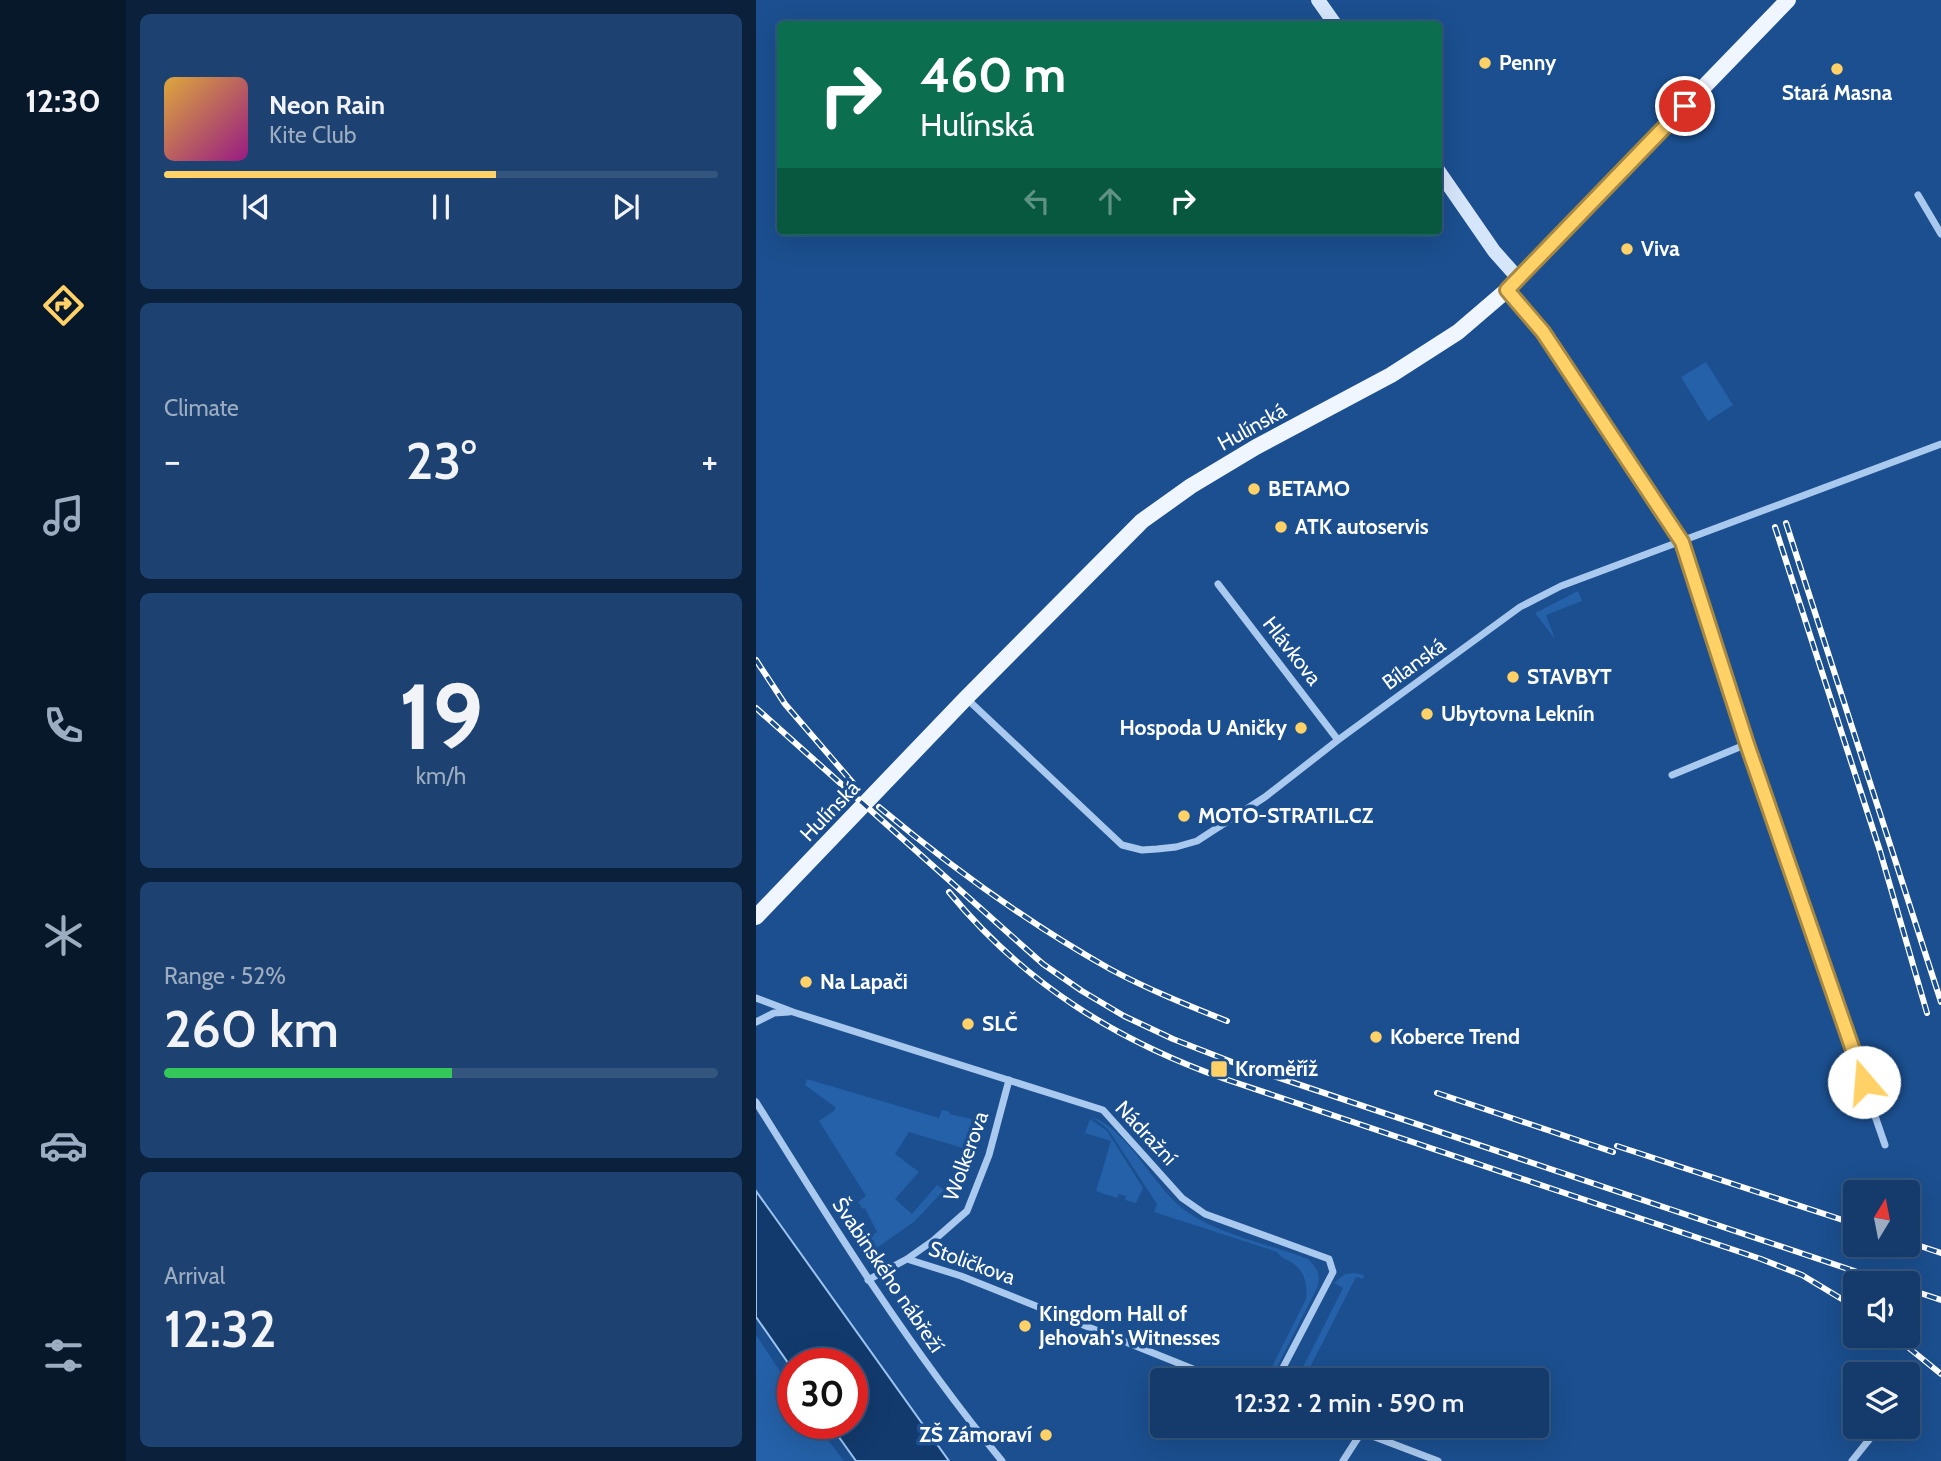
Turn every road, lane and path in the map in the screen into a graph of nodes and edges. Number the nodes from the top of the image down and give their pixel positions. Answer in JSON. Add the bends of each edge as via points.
{"nodes":[{"id":1,"x":1318,"y":0,"type":"edge"},
{"id":2,"x":1788,"y":0,"type":"edge"},
{"id":3,"x":1333,"y":21,"type":"edge"},
{"id":4,"x":1442,"y":176,"type":"edge"},
{"id":5,"x":1918,"y":195,"type":"dead end"},
{"id":6,"x":1941,"y":234,"type":"edge"},
{"id":7,"x":1513,"y":284,"type":"junction"},
{"id":8,"x":1941,"y":444,"type":"edge"},
{"id":9,"x":1682,"y":542,"type":"junction"},
{"id":10,"x":1218,"y":584,"type":"dead end"},
{"id":11,"x":966,"y":698,"type":"junction"},
{"id":12,"x":1338,"y":740,"type":"junction"},
{"id":13,"x":1747,"y":744,"type":"junction"},
{"id":14,"x":1672,"y":775,"type":"dead end"},
{"id":15,"x":756,"y":917,"type":"edge"},
{"id":16,"x":757,"y":997,"type":"edge"},
{"id":17,"x":793,"y":1012,"type":"junction"},
{"id":18,"x":756,"y":1022,"type":"edge"},
{"id":19,"x":1009,"y":1080,"type":"junction"},
{"id":20,"x":756,"y":1102,"type":"edge"},
{"id":21,"x":1885,"y":1145,"type":"dead end"},
{"id":22,"x":907,"y":1259,"type":"junction"},
{"id":23,"x":867,"y":1280,"type":"junction"},
{"id":24,"x":1190,"y":1368,"type":"edge"},
{"id":25,"x":1283,"y":1368,"type":"edge"},
{"id":26,"x":1358,"y":1438,"type":"edge"},
{"id":27,"x":1375,"y":1438,"type":"edge"},
{"id":28,"x":1870,"y":1439,"type":"edge"},
{"id":29,"x":1002,"y":1461,"type":"edge"},
{"id":30,"x":1343,"y":1461,"type":"edge"},
{"id":31,"x":1438,"y":1461,"type":"edge"},
{"id":32,"x":1852,"y":1461,"type":"edge"}],
"edges":[{"from":1,"to":3,"type":"main road"},
{"from":2,"to":7,"type":"main road","name":"Hulínská"},
{"from":4,"to":7,"type":"main road"},
{"from":5,"to":6,"type":"street"},
{"from":7,"to":9,"type":"street"},
{"from":7,"to":11,"type":"main road","name":"Hulínská","via":[[1458,332],[1391,375],[1256,447],[1164,503],[1114,547]]},
{"from":8,"to":9,"type":"street","name":"Bílanská"},
{"from":9,"to":12,"type":"street","name":"Bílanská","via":[[1561,586],[1520,607]]},
{"from":9,"to":13,"type":"street"},
{"from":10,"to":12,"type":"street","name":"Hlávkova"},
{"from":11,"to":12,"type":"street","name":"Bílanská","via":[[1122,845],[1142,850],[1197,841],[1265,797]]},
{"from":11,"to":15,"type":"main road","name":"Hulínská"},
{"from":13,"to":14,"type":"street"},
{"from":13,"to":21,"type":"street"},
{"from":16,"to":17,"type":"street","name":"Nádražní"},
{"from":17,"to":18,"type":"street","via":[[774,1013]]},
{"from":17,"to":19,"type":"street","name":"Nádražní"},
{"from":19,"to":22,"type":"street","name":"Wolkerova","via":[[989,1155],[967,1211]]},
{"from":19,"to":25,"type":"street","name":"Nádražní","via":[[1103,1110],[1182,1198],[1205,1214],[1329,1259],[1333,1272]]},
{"from":20,"to":23,"type":"street","name":"Švabinského nábřeží"},
{"from":22,"to":23,"type":"street","name":"Stoličkova"},
{"from":22,"to":24,"type":"street","name":"Stoličkova"},
{"from":23,"to":29,"type":"street","name":"Švabinského nábřeží"},
{"from":26,"to":30,"type":"street"},
{"from":27,"to":31,"type":"street"},
{"from":28,"to":32,"type":"street"}]}
